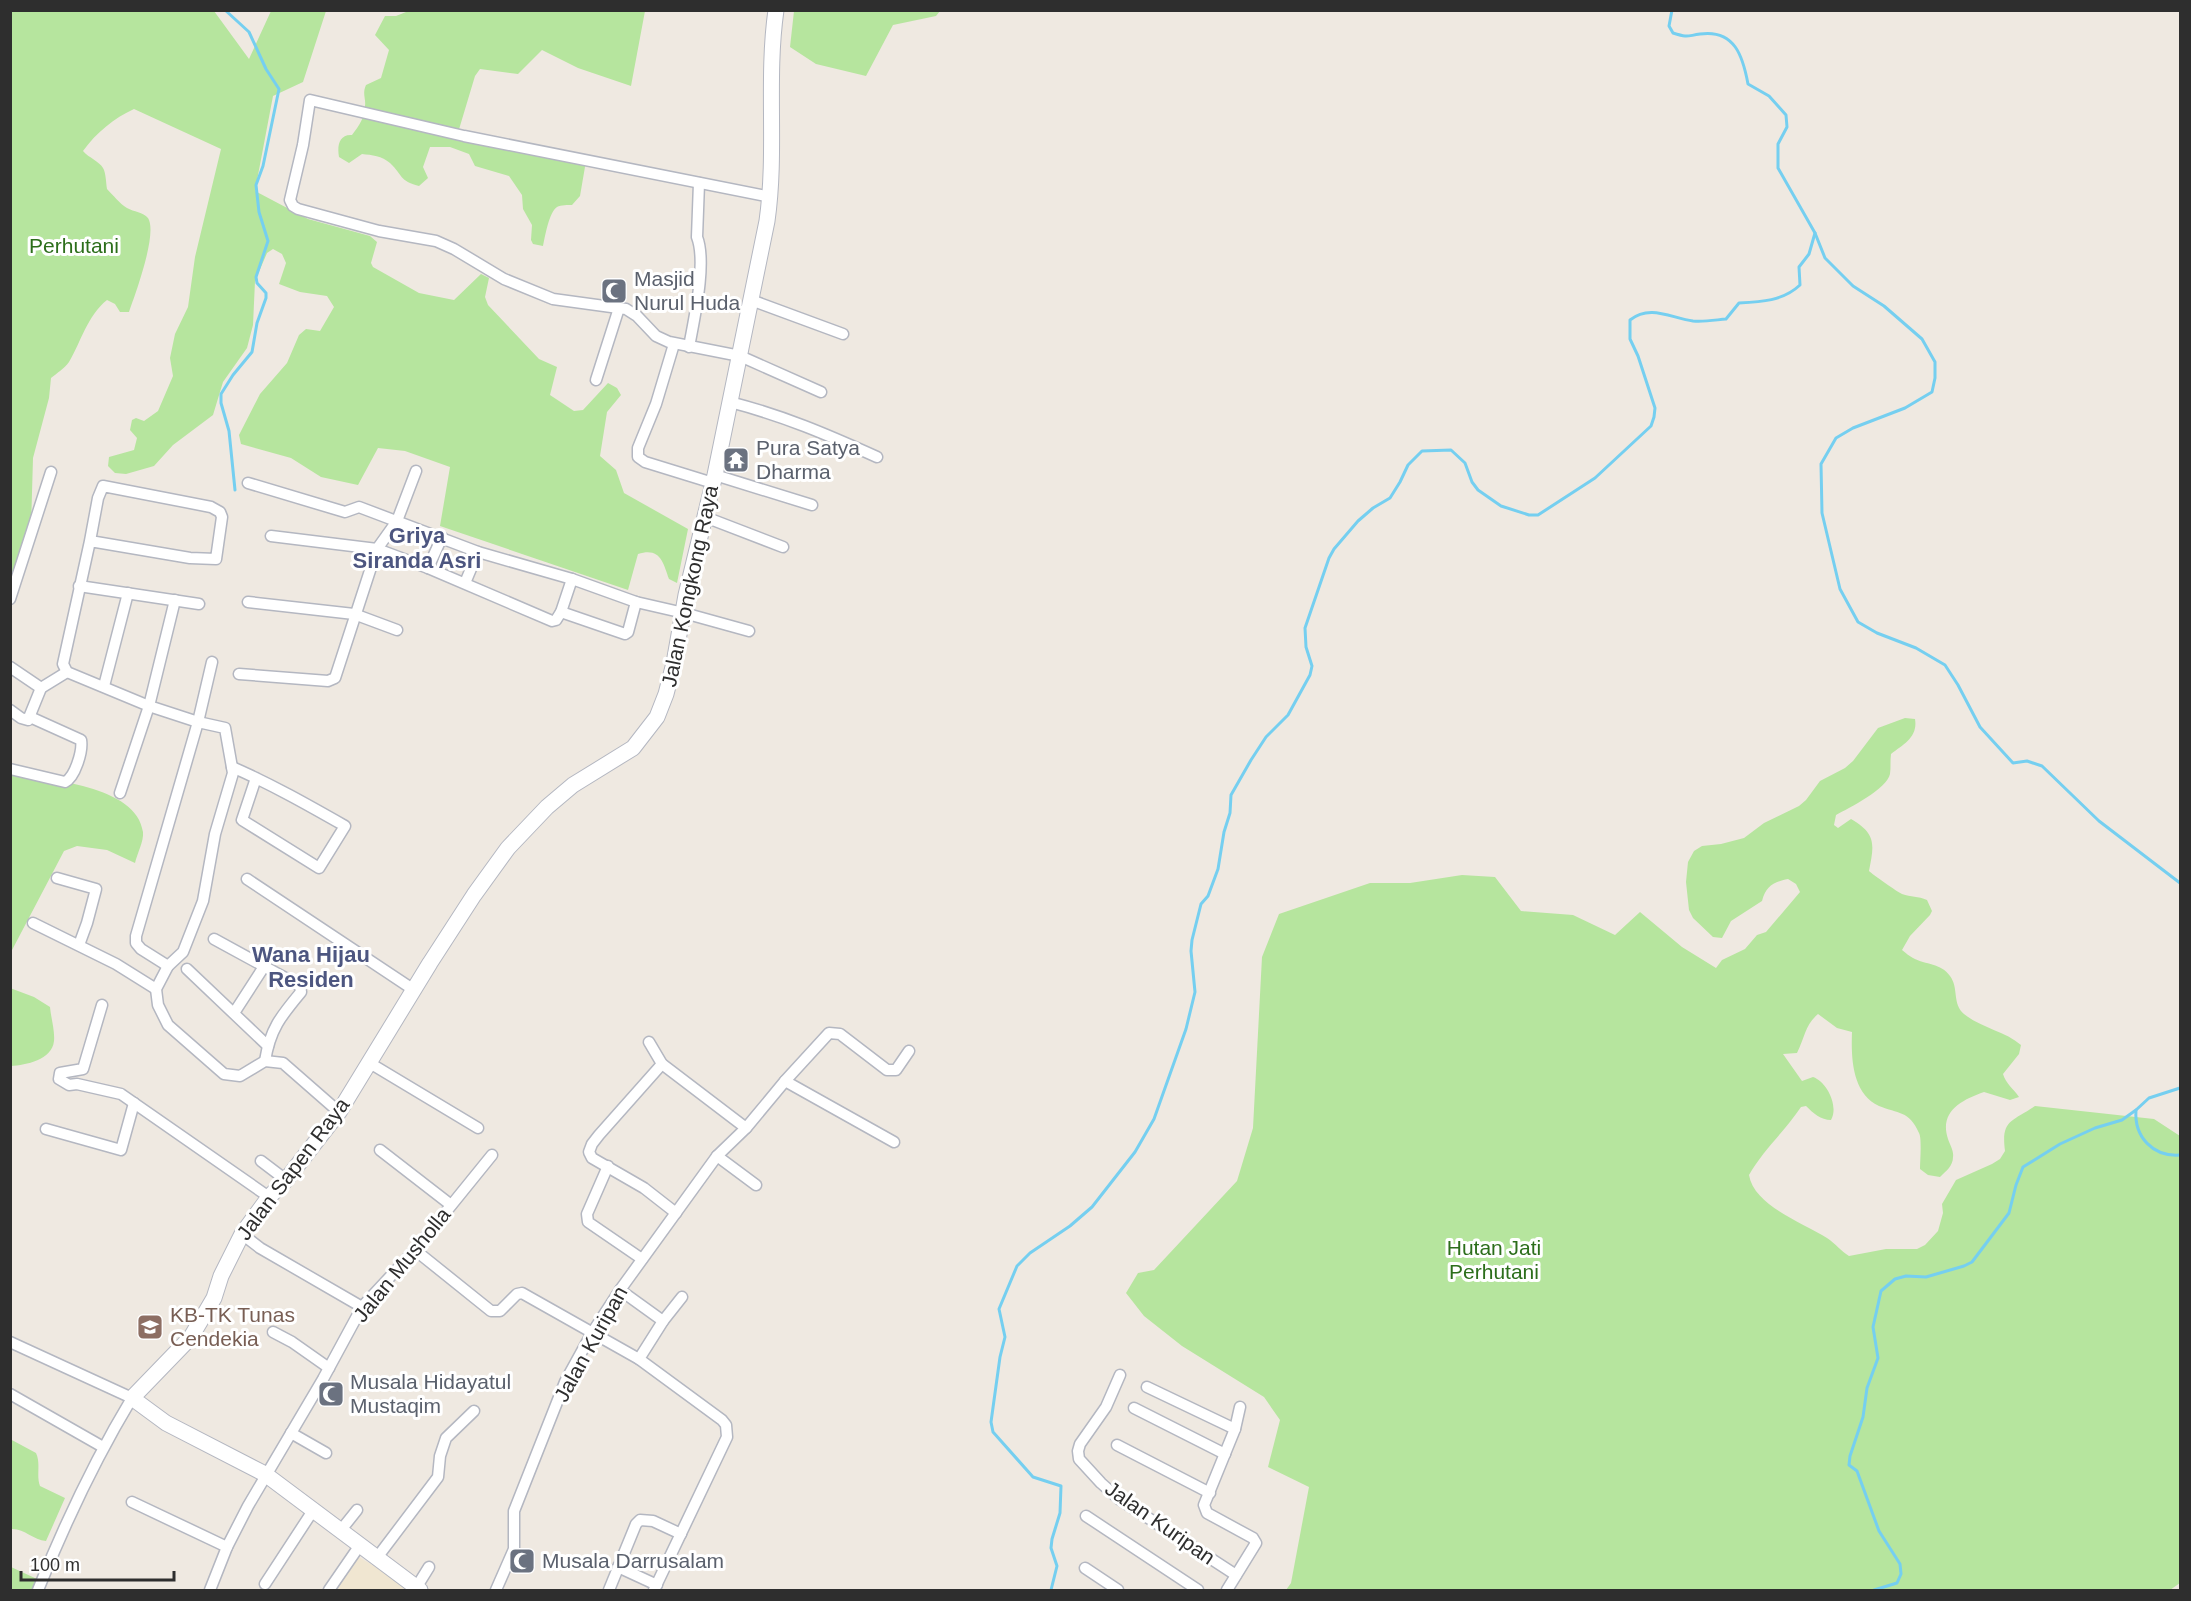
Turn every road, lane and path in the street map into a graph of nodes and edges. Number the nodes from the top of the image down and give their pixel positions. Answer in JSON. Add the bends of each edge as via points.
{"nodes":[{"id":1,"x":776,"y":10,"type":"edge"},
{"id":2,"x":699,"y":183,"type":"junction"},
{"id":3,"x":771,"y":197,"type":"junction"},
{"id":4,"x":751,"y":300,"type":"junction"},
{"id":5,"x":619,"y":308,"type":"junction"},
{"id":6,"x":843,"y":334,"type":"dead end"},
{"id":7,"x":674,"y":344,"type":"junction"},
{"id":8,"x":689,"y":347,"type":"junction"},
{"id":9,"x":740,"y":356,"type":"junction"},
{"id":10,"x":596,"y":380,"type":"dead end"},
{"id":11,"x":821,"y":392,"type":"dead end"},
{"id":12,"x":730,"y":402,"type":"junction"},
{"id":13,"x":877,"y":457,"type":"dead end"},
{"id":14,"x":416,"y":471,"type":"dead end"},
{"id":15,"x":51,"y":472,"type":"dead end"},
{"id":16,"x":714,"y":479,"type":"junction"},
{"id":17,"x":249,"y":483,"type":"dead end"},
{"id":18,"x":812,"y":505,"type":"dead end"},
{"id":19,"x":705,"y":517,"type":"junction"},
{"id":20,"x":397,"y":521,"type":"junction"},
{"id":21,"x":271,"y":536,"type":"dead end"},
{"id":22,"x":442,"y":537,"type":"junction"},
{"id":23,"x":90,"y":541,"type":"junction"},
{"id":24,"x":783,"y":547,"type":"dead end"},
{"id":25,"x":377,"y":549,"type":"junction"},
{"id":26,"x":478,"y":552,"type":"junction"},
{"id":27,"x":428,"y":568,"type":"junction"},
{"id":28,"x":572,"y":579,"type":"junction"},
{"id":29,"x":465,"y":583,"type":"junction"},
{"id":30,"x":79,"y":586,"type":"junction"},
{"id":31,"x":128,"y":593,"type":"junction"},
{"id":32,"x":10,"y":599,"type":"edge"},
{"id":33,"x":175,"y":600,"type":"junction"},
{"id":34,"x":248,"y":602,"type":"dead end"},
{"id":35,"x":636,"y":602,"type":"junction"},
{"id":36,"x":199,"y":604,"type":"dead end"},
{"id":37,"x":561,"y":612,"type":"junction"},
{"id":38,"x":684,"y":613,"type":"junction"},
{"id":39,"x":354,"y":614,"type":"junction"},
{"id":40,"x":397,"y":630,"type":"dead end"},
{"id":41,"x":749,"y":631,"type":"dead end"},
{"id":42,"x":212,"y":662,"type":"dead end"},
{"id":43,"x":10,"y":668,"type":"edge"},
{"id":44,"x":67,"y":672,"type":"junction"},
{"id":45,"x":239,"y":674,"type":"dead end"},
{"id":46,"x":104,"y":686,"type":"junction"},
{"id":47,"x":41,"y":688,"type":"junction"},
{"id":48,"x":148,"y":706,"type":"junction"},
{"id":49,"x":10,"y":710,"type":"edge"},
{"id":50,"x":30,"y":717,"type":"junction"},
{"id":51,"x":198,"y":722,"type":"junction"},
{"id":52,"x":10,"y":769,"type":"edge"},
{"id":53,"x":232,"y":770,"type":"junction"},
{"id":54,"x":256,"y":778,"type":"junction"},
{"id":55,"x":120,"y":793,"type":"dead end"},
{"id":56,"x":57,"y":878,"type":"dead end"},
{"id":57,"x":247,"y":879,"type":"dead end"},
{"id":58,"x":33,"y":923,"type":"dead end"},
{"id":59,"x":214,"y":939,"type":"dead end"},
{"id":60,"x":79,"y":945,"type":"junction"},
{"id":61,"x":430,"y":963,"type":"joint"},
{"id":62,"x":265,"y":965,"type":"junction"},
{"id":63,"x":168,"y":966,"type":"junction"},
{"id":64,"x":187,"y":969,"type":"dead end"},
{"id":65,"x":156,"y":989,"type":"junction"},
{"id":66,"x":414,"y":990,"type":"junction"},
{"id":67,"x":102,"y":1005,"type":"dead end"},
{"id":68,"x":234,"y":1013,"type":"junction"},
{"id":69,"x":649,"y":1042,"type":"dead end"},
{"id":70,"x":267,"y":1046,"type":"junction"},
{"id":71,"x":909,"y":1052,"type":"dead end"},
{"id":72,"x":265,"y":1061,"type":"junction"},
{"id":73,"x":368,"y":1062,"type":"junction"},
{"id":74,"x":662,"y":1064,"type":"junction"},
{"id":75,"x":785,"y":1081,"type":"junction"},
{"id":76,"x":134,"y":1103,"type":"junction"},
{"id":77,"x":339,"y":1112,"type":"junction"},
{"id":78,"x":478,"y":1128,"type":"dead end"},
{"id":79,"x":746,"y":1128,"type":"junction"},
{"id":80,"x":46,"y":1129,"type":"dead end"},
{"id":81,"x":894,"y":1142,"type":"dead end"},
{"id":82,"x":380,"y":1150,"type":"dead end"},
{"id":83,"x":492,"y":1155,"type":"dead end"},
{"id":84,"x":717,"y":1156,"type":"junction"},
{"id":85,"x":261,"y":1161,"type":"dead end"},
{"id":86,"x":608,"y":1166,"type":"junction"},
{"id":87,"x":286,"y":1180,"type":"junction"},
{"id":88,"x":756,"y":1185,"type":"dead end"},
{"id":89,"x":269,"y":1197,"type":"junction"},
{"id":90,"x":451,"y":1205,"type":"junction"},
{"id":91,"x":675,"y":1213,"type":"junction"},
{"id":92,"x":242,"y":1234,"type":"junction"},
{"id":93,"x":415,"y":1250,"type":"junction"},
{"id":94,"x":642,"y":1259,"type":"junction"},
{"id":95,"x":620,"y":1290,"type":"junction"},
{"id":96,"x":682,"y":1297,"type":"dead end"},
{"id":97,"x":362,"y":1307,"type":"junction"},
{"id":98,"x":663,"y":1321,"type":"junction"},
{"id":99,"x":273,"y":1332,"type":"dead end"},
{"id":100,"x":592,"y":1333,"type":"junction"},
{"id":101,"x":10,"y":1342,"type":"edge"},
{"id":102,"x":639,"y":1359,"type":"junction"},
{"id":103,"x":329,"y":1368,"type":"junction"},
{"id":104,"x":1120,"y":1375,"type":"dead end"},
{"id":105,"x":1147,"y":1387,"type":"dead end"},
{"id":106,"x":10,"y":1394,"type":"edge"},
{"id":107,"x":132,"y":1398,"type":"junction"},
{"id":108,"x":1240,"y":1407,"type":"dead end"},
{"id":109,"x":1134,"y":1408,"type":"dead end"},
{"id":110,"x":474,"y":1411,"type":"dead end"},
{"id":111,"x":1235,"y":1429,"type":"junction"},
{"id":112,"x":291,"y":1433,"type":"junction"},
{"id":113,"x":1117,"y":1445,"type":"dead end"},
{"id":114,"x":103,"y":1447,"type":"junction"},
{"id":115,"x":326,"y":1453,"type":"dead end"},
{"id":116,"x":1225,"y":1454,"type":"junction"},
{"id":117,"x":265,"y":1474,"type":"junction"},
{"id":118,"x":1210,"y":1493,"type":"junction"},
{"id":119,"x":132,"y":1502,"type":"dead end"},
{"id":120,"x":314,"y":1509,"type":"junction"},
{"id":121,"x":357,"y":1510,"type":"dead end"},
{"id":122,"x":1086,"y":1516,"type":"dead end"},
{"id":123,"x":341,"y":1530,"type":"junction"},
{"id":124,"x":681,"y":1534,"type":"junction"},
{"id":125,"x":360,"y":1545,"type":"junction"},
{"id":126,"x":227,"y":1547,"type":"junction"},
{"id":127,"x":376,"y":1559,"type":"junction"},
{"id":128,"x":429,"y":1567,"type":"dead end"},
{"id":129,"x":618,"y":1567,"type":"junction"},
{"id":130,"x":1085,"y":1568,"type":"dead end"},
{"id":131,"x":1236,"y":1575,"type":"junction"},
{"id":132,"x":265,"y":1584,"type":"dead end"},
{"id":133,"x":656,"y":1588,"type":"edge"},
{"id":134,"x":418,"y":1589,"type":"edge"},
{"id":135,"x":38,"y":1590,"type":"edge"},
{"id":136,"x":210,"y":1590,"type":"edge"},
{"id":137,"x":329,"y":1590,"type":"edge"},
{"id":138,"x":496,"y":1590,"type":"edge"},
{"id":139,"x":609,"y":1590,"type":"edge"},
{"id":140,"x":1118,"y":1590,"type":"edge"},
{"id":141,"x":1198,"y":1590,"type":"edge"},
{"id":142,"x":1227,"y":1590,"type":"edge"}],
"edges":[{"from":1,"to":3,"type":"street","name":"Jalan Kongkong Raya"},
{"from":2,"to":3,"type":"street"},
{"from":2,"to":5,"type":"street","via":[[464,136],[310,100],[290,200],[293,206],[379,231],[436,241],[504,279],[553,299]]},
{"from":2,"to":8,"type":"street","via":[[697,237],[701,254]]},
{"from":3,"to":4,"type":"street","name":"Jalan Kongkong Raya"},
{"from":4,"to":6,"type":"street"},
{"from":4,"to":9,"type":"street","name":"Jalan Kongkong Raya"},
{"from":5,"to":7,"type":"street","via":[[632,312],[656,336]]},
{"from":5,"to":10,"type":"street"},
{"from":7,"to":8,"type":"street"},
{"from":7,"to":16,"type":"street","via":[[638,448],[638,458]]},
{"from":8,"to":9,"type":"street"},
{"from":9,"to":11,"type":"street"},
{"from":9,"to":12,"type":"street","name":"Jalan Kongkong Raya"},
{"from":12,"to":13,"type":"street","via":[[778,415]]},
{"from":12,"to":16,"type":"street","name":"Jalan Kongkong Raya"},
{"from":14,"to":20,"type":"street"},
{"from":15,"to":32,"type":"street"},
{"from":16,"to":18,"type":"street"},
{"from":16,"to":19,"type":"street","name":"Jalan Kongkong Raya"},
{"from":17,"to":20,"type":"street","via":[[345,512],[359,507]]},
{"from":19,"to":24,"type":"street"},
{"from":19,"to":38,"type":"street","name":"Jalan Kongkong Raya"},
{"from":20,"to":22,"type":"street"},
{"from":20,"to":25,"type":"street"},
{"from":21,"to":25,"type":"street"},
{"from":22,"to":26,"type":"street"},
{"from":22,"to":27,"type":"street"},
{"from":23,"to":23,"type":"street","via":[[216,560],[222,517],[211,507],[104,486]]},
{"from":23,"to":30,"type":"street"},
{"from":25,"to":27,"type":"street"},
{"from":25,"to":39,"type":"street"},
{"from":26,"to":28,"type":"street"},
{"from":26,"to":29,"type":"street"},
{"from":27,"to":29,"type":"street"},
{"from":28,"to":35,"type":"street"},
{"from":28,"to":37,"type":"street"},
{"from":29,"to":37,"type":"street","via":[[552,621]]},
{"from":30,"to":31,"type":"street"},
{"from":30,"to":44,"type":"street","via":[[63,664]]},
{"from":31,"to":33,"type":"street"},
{"from":31,"to":46,"type":"street"},
{"from":33,"to":36,"type":"street"},
{"from":33,"to":48,"type":"street"},
{"from":34,"to":39,"type":"street"},
{"from":35,"to":37,"type":"street","via":[[625,634]]},
{"from":35,"to":38,"type":"street"},
{"from":38,"to":41,"type":"street"},
{"from":38,"to":61,"type":"street","name":"Jalan Kongkong Raya","via":[[657,717],[633,748],[573,785],[508,848]]},
{"from":39,"to":40,"type":"street"},
{"from":39,"to":45,"type":"street","via":[[334,678],[328,681]]},
{"from":42,"to":51,"type":"street"},
{"from":43,"to":47,"type":"street"},
{"from":44,"to":46,"type":"street"},
{"from":44,"to":47,"type":"street"},
{"from":46,"to":48,"type":"street"},
{"from":47,"to":50,"type":"street"},
{"from":48,"to":51,"type":"street"},
{"from":48,"to":55,"type":"street"},
{"from":49,"to":50,"type":"street","via":[[21,718]]},
{"from":50,"to":52,"type":"street","via":[[81,740],[74,771],[65,782]]},
{"from":51,"to":53,"type":"street","via":[[225,728]]},
{"from":51,"to":63,"type":"street","via":[[136,936],[141,948]]},
{"from":53,"to":54,"type":"street"},
{"from":53,"to":63,"type":"street","via":[[203,901],[183,952]]},
{"from":54,"to":54,"type":"street","via":[[345,826],[319,868],[242,820]]},
{"from":56,"to":60,"type":"street","via":[[96,889]]},
{"from":57,"to":66,"type":"street"},
{"from":58,"to":60,"type":"street"},
{"from":59,"to":62,"type":"street"},
{"from":60,"to":65,"type":"street"},
{"from":61,"to":66,"type":"street","name":"Jalan Sapen Raya"},
{"from":62,"to":68,"type":"street"},
{"from":62,"to":70,"type":"street","via":[[301,989],[281,1016]]},
{"from":63,"to":65,"type":"street"},
{"from":64,"to":68,"type":"street"},
{"from":65,"to":72,"type":"street","via":[[158,1005],[168,1025],[224,1074],[240,1076]]},
{"from":66,"to":73,"type":"street","name":"Jalan Sapen Raya"},
{"from":67,"to":76,"type":"street","via":[[83,1069],[60,1073],[59,1079],[69,1085],[121,1094]]},
{"from":68,"to":70,"type":"street"},
{"from":69,"to":74,"type":"street"},
{"from":70,"to":72,"type":"street"},
{"from":71,"to":75,"type":"street","name":"Jalan Kuripan","via":[[896,1070],[887,1070],[840,1035],[829,1034]]},
{"from":72,"to":77,"type":"street","via":[[283,1063]]},
{"from":73,"to":77,"type":"street","name":"Jalan Sapen Raya"},
{"from":73,"to":78,"type":"street"},
{"from":74,"to":79,"type":"street"},
{"from":74,"to":86,"type":"street","via":[[592,1144],[592,1158]]},
{"from":75,"to":79,"type":"street","name":"Jalan Kuripan"},
{"from":75,"to":81,"type":"street"},
{"from":76,"to":80,"type":"street","via":[[121,1150]]},
{"from":76,"to":89,"type":"street"},
{"from":77,"to":87,"type":"street","name":"Jalan Sapen Raya"},
{"from":79,"to":84,"type":"street","name":"Jalan Kuripan"},
{"from":82,"to":90,"type":"street"},
{"from":83,"to":90,"type":"street","name":"Jalan Musholla"},
{"from":84,"to":88,"type":"street"},
{"from":84,"to":91,"type":"street","name":"Jalan Kuripan"},
{"from":85,"to":87,"type":"street"},
{"from":86,"to":91,"type":"street"},
{"from":86,"to":94,"type":"street","via":[[587,1214],[588,1222]]},
{"from":87,"to":89,"type":"street","name":"Jalan Sapen Raya"},
{"from":89,"to":92,"type":"street","name":"Jalan Sapen Raya"},
{"from":90,"to":93,"type":"street","name":"Jalan Musholla"},
{"from":91,"to":94,"type":"street","name":"Jalan Kuripan"},
{"from":92,"to":97,"type":"street"},
{"from":92,"to":107,"type":"street","name":"Jalan Sapen Raya","via":[[214,1298],[191,1336]]},
{"from":93,"to":97,"type":"street","name":"Jalan Musholla"},
{"from":93,"to":100,"type":"street","via":[[491,1311],[500,1311],[522,1293]]},
{"from":94,"to":95,"type":"street","name":"Jalan Kuripan"},
{"from":95,"to":98,"type":"street"},
{"from":95,"to":100,"type":"street","name":"Jalan Kuripan"},
{"from":96,"to":98,"type":"street"},
{"from":97,"to":103,"type":"street","name":"Jalan Musholla"},
{"from":98,"to":102,"type":"street"},
{"from":99,"to":103,"type":"street"},
{"from":100,"to":102,"type":"street"},
{"from":100,"to":138,"type":"street","name":"Jalan Kuripan","via":[[565,1382],[514,1511],[514,1549]]},
{"from":101,"to":107,"type":"street"},
{"from":102,"to":124,"type":"street","via":[[722,1420],[728,1430]]},
{"from":103,"to":112,"type":"street","name":"Jalan Musholla"},
{"from":104,"to":131,"type":"street","name":"Jalan Kuripan","via":[[1106,1407],[1080,1444],[1079,1459],[1119,1499]]},
{"from":105,"to":111,"type":"street"},
{"from":106,"to":114,"type":"street"},
{"from":107,"to":114,"type":"street"},
{"from":107,"to":117,"type":"street","via":[[190,1437]]},
{"from":108,"to":111,"type":"street"},
{"from":109,"to":116,"type":"street"},
{"from":110,"to":127,"type":"street","via":[[446,1438],[438,1477]]},
{"from":111,"to":116,"type":"street"},
{"from":112,"to":115,"type":"street"},
{"from":112,"to":117,"type":"street","name":"Jalan Musholla"},
{"from":113,"to":118,"type":"street"},
{"from":114,"to":135,"type":"street","via":[[63,1527]]},
{"from":116,"to":118,"type":"street"},
{"from":117,"to":120,"type":"street"},
{"from":117,"to":126,"type":"street"},
{"from":118,"to":131,"type":"street","via":[[1204,1505],[1207,1513],[1256,1541]]},
{"from":119,"to":126,"type":"street"},
{"from":120,"to":123,"type":"street"},
{"from":120,"to":132,"type":"street"},
{"from":121,"to":123,"type":"street"},
{"from":122,"to":141,"type":"street","name":"Jalan Kuripan"},
{"from":123,"to":125,"type":"street"},
{"from":124,"to":129,"type":"street","via":[[653,1521],[640,1520]]},
{"from":124,"to":133,"type":"street"},
{"from":125,"to":127,"type":"street"},
{"from":125,"to":137,"type":"street"},
{"from":126,"to":136,"type":"street"},
{"from":127,"to":134,"type":"street"},
{"from":128,"to":134,"type":"street"},
{"from":129,"to":133,"type":"street"},
{"from":129,"to":139,"type":"street"},
{"from":130,"to":140,"type":"street"},
{"from":131,"to":142,"type":"street"}]}
